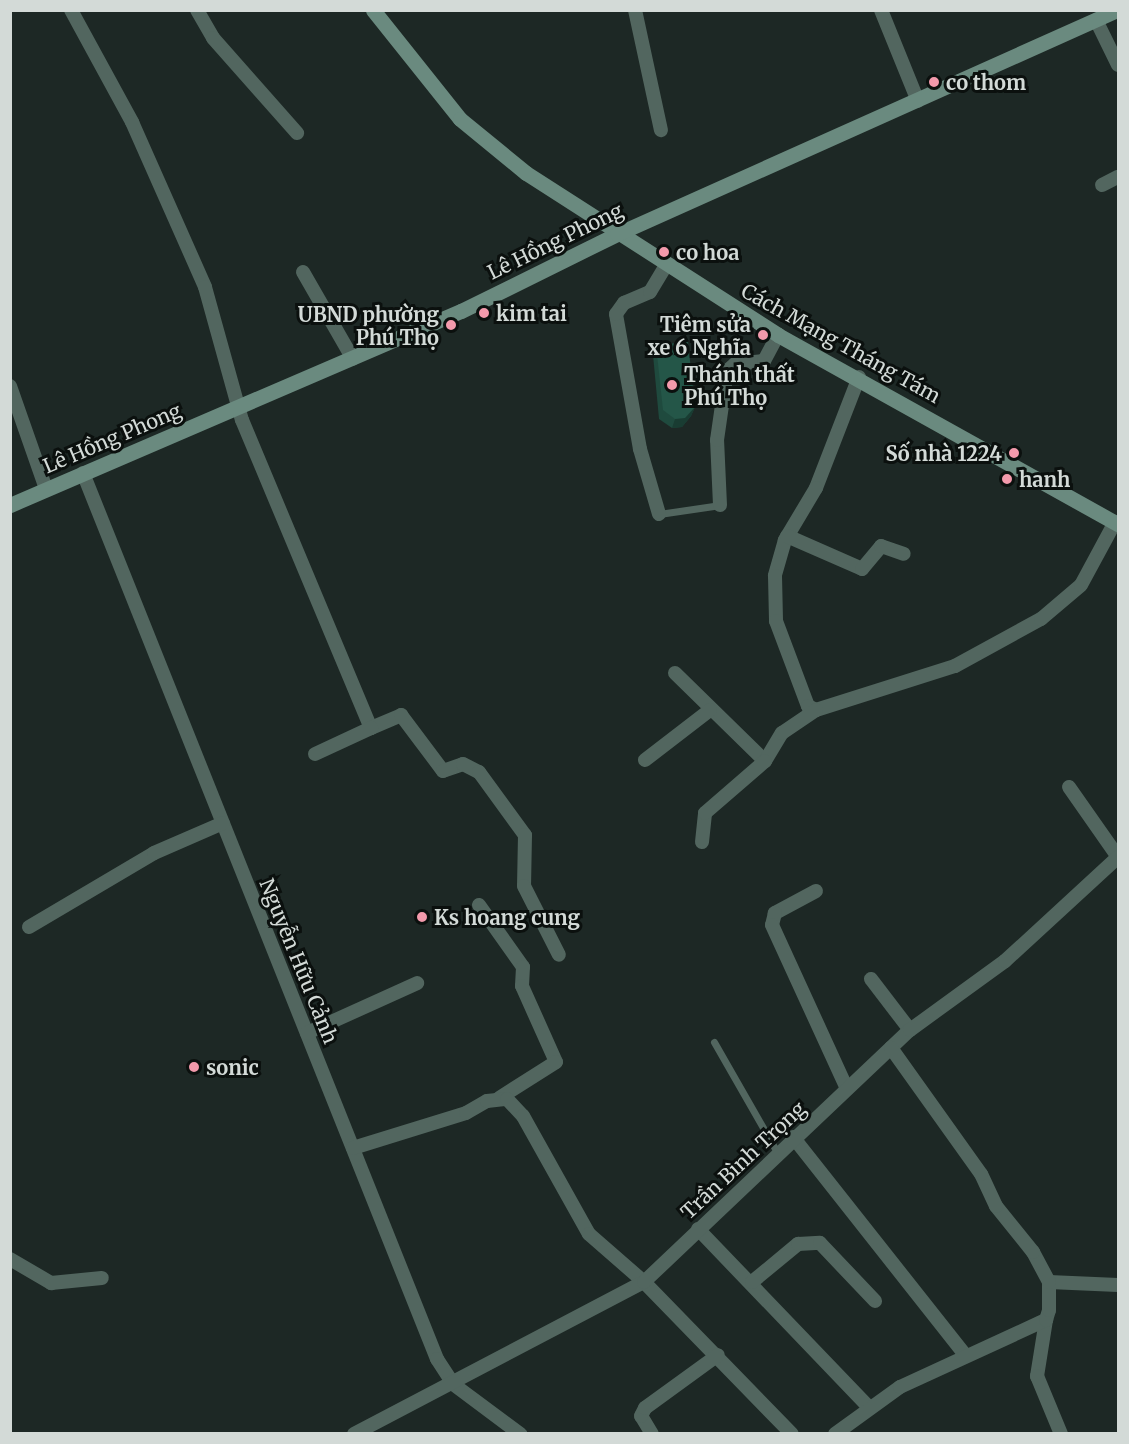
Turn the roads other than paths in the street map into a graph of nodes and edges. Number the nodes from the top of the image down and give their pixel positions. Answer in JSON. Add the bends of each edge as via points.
{"nodes":[{"id":1,"x":71,"y":10,"type":"edge"},
{"id":2,"x":197,"y":10,"type":"edge"},
{"id":3,"x":373,"y":10,"type":"edge"},
{"id":4,"x":635,"y":10,"type":"edge"},
{"id":5,"x":881,"y":10,"type":"edge"},
{"id":6,"x":1117,"y":10,"type":"edge"},
{"id":7,"x":1096,"y":20,"type":"junction"},
{"id":8,"x":1119,"y":65,"type":"edge"},
{"id":9,"x":918,"y":101,"type":"junction"},
{"id":10,"x":661,"y":130,"type":"dead end"},
{"id":11,"x":297,"y":133,"type":"dead end"},
{"id":12,"x":1119,"y":177,"type":"edge"},
{"id":13,"x":1102,"y":185,"type":"dead end"},
{"id":14,"x":617,"y":234,"type":"junction"},
{"id":15,"x":665,"y":267,"type":"junction"},
{"id":16,"x":303,"y":272,"type":"dead end"},
{"id":17,"x":778,"y":335,"type":"junction"},
{"id":18,"x":353,"y":358,"type":"junction"},
{"id":19,"x":859,"y":377,"type":"junction"},
{"id":20,"x":10,"y":386,"type":"edge"},
{"id":21,"x":241,"y":406,"type":"junction"},
{"id":22,"x":83,"y":473,"type":"junction"},
{"id":23,"x":46,"y":489,"type":"junction"},
{"id":24,"x":10,"y":505,"type":"edge"},
{"id":25,"x":720,"y":505,"type":"joint"},
{"id":26,"x":659,"y":514,"type":"joint"},
{"id":27,"x":1117,"y":523,"type":"edge"},
{"id":28,"x":787,"y":536,"type":"junction"},
{"id":29,"x":904,"y":554,"type":"dead end"},
{"id":30,"x":675,"y":673,"type":"dead end"},
{"id":31,"x":710,"y":710,"type":"junction"},
{"id":32,"x":816,"y":710,"type":"junction"},
{"id":33,"x":371,"y":728,"type":"junction"},
{"id":34,"x":315,"y":754,"type":"dead end"},
{"id":35,"x":645,"y":760,"type":"dead end"},
{"id":36,"x":765,"y":762,"type":"junction"},
{"id":37,"x":1069,"y":787,"type":"dead end"},
{"id":38,"x":223,"y":823,"type":"junction"},
{"id":39,"x":702,"y":842,"type":"dead end"},
{"id":40,"x":1118,"y":857,"type":"edge"},
{"id":41,"x":816,"y":891,"type":"dead end"},
{"id":42,"x":479,"y":905,"type":"dead end"},
{"id":43,"x":29,"y":927,"type":"dead end"},
{"id":44,"x":559,"y":955,"type":"dead end"},
{"id":45,"x":871,"y":978,"type":"dead end"},
{"id":46,"x":417,"y":983,"type":"dead end"},
{"id":47,"x":910,"y":1030,"type":"junction"},
{"id":48,"x":307,"y":1033,"type":"junction"},
{"id":49,"x":714,"y":1041,"type":"dead end"},
{"id":50,"x":891,"y":1048,"type":"junction"},
{"id":51,"x":847,"y":1089,"type":"junction"},
{"id":52,"x":499,"y":1098,"type":"junction"},
{"id":53,"x":793,"y":1137,"type":"junction"},
{"id":54,"x":353,"y":1148,"type":"junction"},
{"id":55,"x":777,"y":1152,"type":"junction"},
{"id":56,"x":698,"y":1229,"type":"junction"},
{"id":57,"x":10,"y":1259,"type":"edge"},
{"id":58,"x":102,"y":1278,"type":"dead end"},
{"id":59,"x":644,"y":1282,"type":"junction"},
{"id":60,"x":752,"y":1282,"type":"junction"},
{"id":61,"x":1049,"y":1282,"type":"junction"},
{"id":62,"x":1119,"y":1285,"type":"edge"},
{"id":63,"x":875,"y":1301,"type":"dead end"},
{"id":64,"x":1046,"y":1320,"type":"junction"},
{"id":65,"x":718,"y":1355,"type":"junction"},
{"id":66,"x":965,"y":1355,"type":"junction"},
{"id":67,"x":453,"y":1384,"type":"junction"},
{"id":68,"x":868,"y":1406,"type":"junction"},
{"id":69,"x":354,"y":1434,"type":"edge"},
{"id":70,"x":520,"y":1434,"type":"edge"},
{"id":71,"x":652,"y":1434,"type":"edge"},
{"id":72,"x":792,"y":1434,"type":"edge"},
{"id":73,"x":835,"y":1434,"type":"edge"},
{"id":74,"x":1061,"y":1434,"type":"edge"}],
"edges":[{"from":1,"to":21,"type":"street","via":[[205,286]]},
{"from":2,"to":11,"type":"street","via":[[213,38]]},
{"from":3,"to":14,"type":"street","name":"Cách Mạng Tháng Tám","via":[[460,119],[526,172]]},
{"from":4,"to":10,"type":"street"},
{"from":5,"to":9,"type":"street"},
{"from":6,"to":7,"type":"street","name":"Lê Hồng Phong"},
{"from":7,"to":8,"type":"street"},
{"from":7,"to":9,"type":"street","name":"Lê Hồng Phong"},
{"from":9,"to":14,"type":"street","name":"Lê Hồng Phong"},
{"from":12,"to":13,"type":"street"},
{"from":14,"to":15,"type":"street","name":"Cách Mạng Tháng Tám"},
{"from":14,"to":18,"type":"street","name":"Lê Hồng Phong"},
{"from":15,"to":17,"type":"street","name":"Cách Mạng Tháng Tám"},
{"from":15,"to":26,"type":"street","via":[[650,292],[624,303],[616,314],[640,449]]},
{"from":16,"to":18,"type":"street"},
{"from":17,"to":19,"type":"street","name":"Cách Mạng Tháng Tám"},
{"from":17,"to":25,"type":"street","via":[[764,361],[735,364],[727,371],[717,440]]},
{"from":18,"to":21,"type":"street","name":"Lê Hồng Phong"},
{"from":19,"to":27,"type":"street","name":"Cách Mạng Tháng Tám"},
{"from":19,"to":28,"type":"street","via":[[816,488]]},
{"from":20,"to":23,"type":"street"},
{"from":21,"to":22,"type":"street","name":"Lê Hồng Phong"},
{"from":21,"to":33,"type":"street","via":[[262,470]]},
{"from":22,"to":23,"type":"street","name":"Lê Hồng Phong"},
{"from":22,"to":38,"type":"street","name":"Nguyễn Hữu Cảnh"},
{"from":23,"to":24,"type":"street","name":"Lê Hồng Phong"},
{"from":25,"to":26,"type":"lane"},
{"from":27,"to":32,"type":"street","via":[[1080,585],[1041,619],[955,666]]},
{"from":28,"to":29,"type":"street","via":[[862,569],[881,546]]},
{"from":28,"to":32,"type":"street","via":[[775,576],[776,621],[800,690]]},
{"from":30,"to":31,"type":"street"},
{"from":31,"to":35,"type":"street"},
{"from":31,"to":36,"type":"street"},
{"from":32,"to":36,"type":"street","via":[[782,733]]},
{"from":33,"to":34,"type":"street"},
{"from":33,"to":44,"type":"street","via":[[401,715],[442,771],[463,764],[479,772],[525,835],[524,886]]},
{"from":36,"to":39,"type":"street","via":[[705,813]]},
{"from":37,"to":40,"type":"street"},
{"from":38,"to":43,"type":"street","via":[[154,853]]},
{"from":38,"to":48,"type":"street","name":"Nguyễn Hữu Cảnh"},
{"from":40,"to":47,"type":"street","name":"Trần Bình Trọng","via":[[1005,961]]},
{"from":41,"to":51,"type":"street","via":[[775,913],[772,925]]},
{"from":42,"to":52,"type":"street","via":[[523,968],[522,987],[556,1062]]},
{"from":45,"to":47,"type":"street"},
{"from":46,"to":48,"type":"street"},
{"from":47,"to":50,"type":"street","name":"Trần Bình Trọng"},
{"from":48,"to":54,"type":"street","name":"Nguyễn Hữu Cảnh"},
{"from":49,"to":55,"type":"lane"},
{"from":50,"to":51,"type":"street","name":"Trần Bình Trọng"},
{"from":50,"to":61,"type":"street","via":[[981,1174],[996,1206]]},
{"from":51,"to":53,"type":"street","name":"Trần Bình Trọng"},
{"from":52,"to":54,"type":"street"},
{"from":52,"to":59,"type":"street","via":[[523,1116],[589,1234]]},
{"from":53,"to":55,"type":"street","name":"Trần Bình Trọng"},
{"from":53,"to":66,"type":"street"},
{"from":54,"to":67,"type":"street","name":"Nguyễn Hữu Cảnh","via":[[437,1359]]},
{"from":55,"to":56,"type":"street","name":"Trần Bình Trọng"},
{"from":56,"to":59,"type":"street","name":"Trần Bình Trọng"},
{"from":56,"to":60,"type":"street"},
{"from":57,"to":58,"type":"street","via":[[51,1283]]},
{"from":59,"to":65,"type":"street"},
{"from":59,"to":67,"type":"street","name":"Trần Bình Trọng"},
{"from":60,"to":63,"type":"street","via":[[798,1244],[820,1244]]},
{"from":60,"to":68,"type":"street"},
{"from":61,"to":62,"type":"street"},
{"from":61,"to":64,"type":"street"},
{"from":64,"to":66,"type":"street"},
{"from":64,"to":74,"type":"street","via":[[1037,1376]]},
{"from":65,"to":71,"type":"street","via":[[645,1408],[641,1416]]},
{"from":65,"to":72,"type":"street"},
{"from":66,"to":68,"type":"street"},
{"from":67,"to":69,"type":"street","name":"Trần Bình Trọng"},
{"from":67,"to":70,"type":"street","name":"Nguyễn Hữu Cảnh"},
{"from":68,"to":73,"type":"street"}]}
